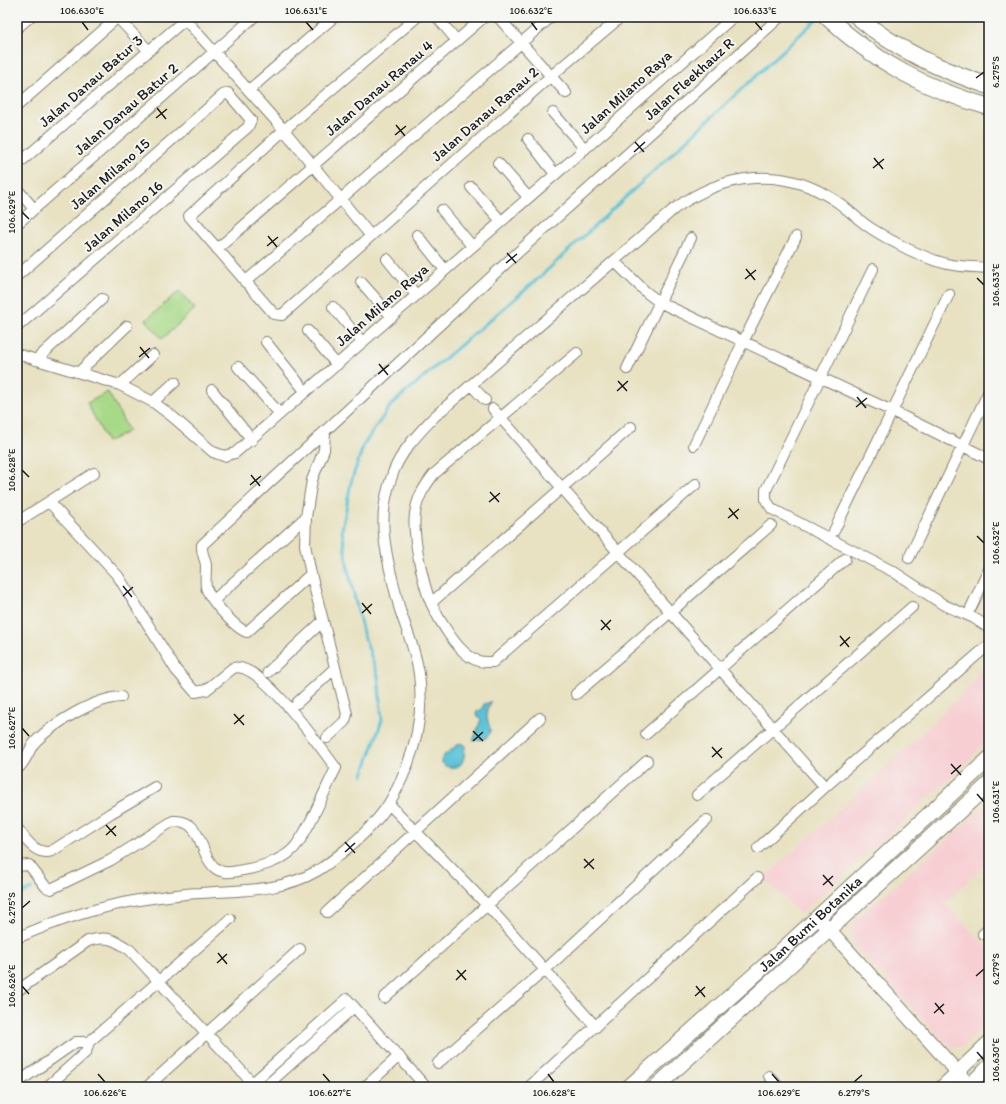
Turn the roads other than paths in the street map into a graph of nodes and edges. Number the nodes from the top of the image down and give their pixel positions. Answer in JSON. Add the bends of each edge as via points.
{"nodes":[{"id":1,"x":30,"y":17,"type":"edge"},
{"id":2,"x":118,"y":17,"type":"edge"},
{"id":3,"x":254,"y":17,"type":"edge"},
{"id":4,"x":334,"y":17,"type":"edge"},
{"id":5,"x":417,"y":17,"type":"edge"},
{"id":6,"x":437,"y":17,"type":"edge"},
{"id":7,"x":484,"y":17,"type":"edge"},
{"id":8,"x":498,"y":17,"type":"edge"},
{"id":9,"x":551,"y":17,"type":"edge"},
{"id":10,"x":621,"y":17,"type":"edge"},
{"id":11,"x":733,"y":17,"type":"edge"},
{"id":12,"x":780,"y":17,"type":"edge"},
{"id":13,"x":827,"y":17,"type":"edge"},
{"id":14,"x":858,"y":17,"type":"edge"},
{"id":15,"x":185,"y":18,"type":"edge"},
{"id":16,"x":17,"y":28,"type":"edge"},
{"id":17,"x":457,"y":41,"type":"junction"},
{"id":18,"x":521,"y":43,"type":"junction"},
{"id":19,"x":148,"y":50,"type":"junction"},
{"id":20,"x":214,"y":52,"type":"junction"},
{"id":21,"x":551,"y":76,"type":"junction"},
{"id":22,"x":989,"y":86,"type":"edge"},
{"id":23,"x":248,"y":90,"type":"junction"},
{"id":24,"x":566,"y":93,"type":"dead end"},
{"id":25,"x":223,"y":95,"type":"joint"},
{"id":26,"x":17,"y":106,"type":"edge"},
{"id":27,"x":989,"y":107,"type":"edge"},
{"id":28,"x":553,"y":113,"type":"dead end"},
{"id":29,"x":284,"y":130,"type":"junction"},
{"id":30,"x":528,"y":139,"type":"dead end"},
{"id":31,"x":584,"y":149,"type":"junction"},
{"id":32,"x":498,"y":163,"type":"dead end"},
{"id":33,"x":17,"y":165,"type":"edge"},
{"id":34,"x":313,"y":165,"type":"junction"},
{"id":35,"x":554,"y":174,"type":"junction"},
{"id":36,"x":471,"y":186,"type":"dead end"},
{"id":37,"x":17,"y":189,"type":"edge"},
{"id":38,"x":528,"y":197,"type":"junction"},
{"id":39,"x":341,"y":200,"type":"junction"},
{"id":40,"x":34,"y":209,"type":"junction"},
{"id":41,"x":442,"y":210,"type":"dead end"},
{"id":42,"x":501,"y":221,"type":"junction"},
{"id":43,"x":17,"y":224,"type":"edge"},
{"id":44,"x":370,"y":235,"type":"junction"},
{"id":45,"x":417,"y":235,"type":"dead end"},
{"id":46,"x":796,"y":236,"type":"dead end"},
{"id":47,"x":691,"y":238,"type":"dead end"},
{"id":48,"x":472,"y":246,"type":"junction"},
{"id":49,"x":217,"y":248,"type":"junction"},
{"id":50,"x":387,"y":259,"type":"dead end"},
{"id":51,"x":614,"y":261,"type":"junction"},
{"id":52,"x":989,"y":268,"type":"edge"},
{"id":53,"x":873,"y":269,"type":"dead end"},
{"id":54,"x":445,"y":270,"type":"junction"},
{"id":55,"x":17,"y":276,"type":"edge"},
{"id":56,"x":245,"y":282,"type":"junction"},
{"id":57,"x":361,"y":282,"type":"dead end"},
{"id":58,"x":949,"y":294,"type":"dead end"},
{"id":59,"x":416,"y":295,"type":"junction"},
{"id":60,"x":102,"y":300,"type":"dead end"},
{"id":61,"x":659,"y":302,"type":"junction"},
{"id":62,"x":333,"y":307,"type":"dead end"},
{"id":63,"x":392,"y":317,"type":"junction"},
{"id":64,"x":127,"y":326,"type":"dead end"},
{"id":65,"x":17,"y":327,"type":"edge"},
{"id":66,"x":308,"y":331,"type":"dead end"},
{"id":67,"x":744,"y":340,"type":"junction"},
{"id":68,"x":266,"y":342,"type":"dead end"},
{"id":69,"x":362,"y":342,"type":"junction"},
{"id":70,"x":577,"y":352,"type":"dead end"},
{"id":71,"x":17,"y":354,"type":"edge"},
{"id":72,"x":153,"y":355,"type":"dead end"},
{"id":73,"x":36,"y":360,"type":"junction"},
{"id":74,"x":337,"y":365,"type":"junction"},
{"id":75,"x":238,"y":367,"type":"dead end"},
{"id":76,"x":627,"y":369,"type":"dead end"},
{"id":77,"x":79,"y":372,"type":"junction"},
{"id":78,"x":820,"y":378,"type":"junction"},
{"id":79,"x":175,"y":382,"type":"dead end"},
{"id":80,"x":120,"y":385,"type":"junction"},
{"id":81,"x":472,"y":385,"type":"junction"},
{"id":82,"x":212,"y":390,"type":"dead end"},
{"id":83,"x":306,"y":391,"type":"junction"},
{"id":84,"x":989,"y":391,"type":"edge"},
{"id":85,"x":485,"y":400,"type":"dead end"},
{"id":86,"x":153,"y":402,"type":"junction"},
{"id":87,"x":493,"y":409,"type":"dead end"},
{"id":88,"x":892,"y":411,"type":"junction"},
{"id":89,"x":280,"y":414,"type":"junction"},
{"id":90,"x":501,"y":418,"type":"junction"},
{"id":91,"x":632,"y":427,"type":"dead end"},
{"id":92,"x":325,"y":432,"type":"junction"},
{"id":93,"x":252,"y":440,"type":"junction"},
{"id":94,"x":694,"y":445,"type":"dead end"},
{"id":95,"x":963,"y":446,"type":"junction"},
{"id":96,"x":989,"y":459,"type":"edge"},
{"id":97,"x":94,"y":473,"type":"dead end"},
{"id":98,"x":696,"y":484,"type":"dead end"},
{"id":99,"x":562,"y":488,"type":"junction"},
{"id":100,"x":50,"y":503,"type":"junction"},
{"id":101,"x":306,"y":517,"type":"junction"},
{"id":102,"x":17,"y":522,"type":"edge"},
{"id":103,"x":771,"y":525,"type":"dead end"},
{"id":104,"x":834,"y":531,"type":"dead end"},
{"id":105,"x":619,"y":552,"type":"junction"},
{"id":106,"x":909,"y":558,"type":"dead end"},
{"id":107,"x":845,"y":559,"type":"dead end"},
{"id":108,"x":989,"y":570,"type":"edge"},
{"id":109,"x":311,"y":574,"type":"junction"},
{"id":110,"x":214,"y":600,"type":"junction"},
{"id":111,"x":431,"y":603,"type":"junction"},
{"id":112,"x":912,"y":607,"type":"dead end"},
{"id":113,"x":971,"y":608,"type":"dead end"},
{"id":114,"x":670,"y":611,"type":"junction"},
{"id":115,"x":323,"y":621,"type":"junction"},
{"id":116,"x":989,"y":628,"type":"edge"},
{"id":117,"x":984,"y":648,"type":"dead end"},
{"id":118,"x":336,"y":668,"type":"junction"},
{"id":119,"x":720,"y":670,"type":"junction"},
{"id":120,"x":268,"y":672,"type":"dead end"},
{"id":121,"x":576,"y":694,"type":"dead end"},
{"id":122,"x":121,"y":697,"type":"dead end"},
{"id":123,"x":297,"y":704,"type":"dead end"},
{"id":124,"x":540,"y":718,"type":"dead end"},
{"id":125,"x":772,"y":729,"type":"junction"},
{"id":126,"x":646,"y":734,"type":"dead end"},
{"id":127,"x":327,"y":738,"type":"dead end"},
{"id":128,"x":989,"y":759,"type":"edge"},
{"id":129,"x":647,"y":762,"type":"dead end"},
{"id":130,"x":17,"y":769,"type":"edge"},
{"id":131,"x":989,"y":784,"type":"edge"},
{"id":132,"x":825,"y":786,"type":"junction"},
{"id":133,"x":155,"y":787,"type":"dead end"},
{"id":134,"x":697,"y":795,"type":"dead end"},
{"id":135,"x":389,"y":804,"type":"junction"},
{"id":136,"x":707,"y":820,"type":"dead end"},
{"id":137,"x":17,"y":828,"type":"edge"},
{"id":138,"x":416,"y":832,"type":"junction"},
{"id":139,"x":758,"y":848,"type":"dead end"},
{"id":140,"x":37,"y":851,"type":"junction"},
{"id":141,"x":30,"y":865,"type":"junction"},
{"id":142,"x":17,"y":866,"type":"edge"},
{"id":143,"x":757,"y":878,"type":"dead end"},
{"id":144,"x":487,"y":905,"type":"junction"},
{"id":145,"x":327,"y":912,"type":"dead end"},
{"id":146,"x":818,"y":917,"type":"junction"},
{"id":147,"x":230,"y":919,"type":"dead end"},
{"id":148,"x":830,"y":931,"type":"junction"},
{"id":149,"x":17,"y":938,"type":"edge"},
{"id":150,"x":300,"y":949,"type":"dead end"},
{"id":151,"x":546,"y":969,"type":"junction"},
{"id":152,"x":160,"y":982,"type":"junction"},
{"id":153,"x":17,"y":991,"type":"edge"},
{"id":154,"x":384,"y":998,"type":"dead end"},
{"id":155,"x":350,"y":1003,"type":"junction"},
{"id":156,"x":596,"y":1027,"type":"junction"},
{"id":157,"x":206,"y":1033,"type":"junction"},
{"id":158,"x":89,"y":1042,"type":"junction"},
{"id":159,"x":989,"y":1042,"type":"edge"},
{"id":160,"x":399,"y":1056,"type":"junction"},
{"id":161,"x":438,"y":1063,"type":"dead end"},
{"id":162,"x":989,"y":1066,"type":"edge"},
{"id":163,"x":958,"y":1072,"type":"junction"},
{"id":164,"x":769,"y":1076,"type":"dead end"},
{"id":165,"x":17,"y":1083,"type":"edge"},
{"id":166,"x":253,"y":1086,"type":"edge"},
{"id":167,"x":968,"y":1086,"type":"edge"},
{"id":168,"x":47,"y":1087,"type":"edge"},
{"id":169,"x":147,"y":1087,"type":"edge"},
{"id":170,"x":265,"y":1087,"type":"edge"},
{"id":171,"x":365,"y":1087,"type":"edge"},
{"id":172,"x":426,"y":1087,"type":"edge"},
{"id":173,"x":529,"y":1087,"type":"edge"},
{"id":174,"x":629,"y":1087,"type":"edge"},
{"id":175,"x":656,"y":1087,"type":"edge"},
{"id":176,"x":779,"y":1087,"type":"edge"},
{"id":177,"x":942,"y":1087,"type":"edge"}],
"edges":[{"from":1,"to":16,"type":"street"},
{"from":2,"to":19,"type":"street"},
{"from":2,"to":26,"type":"street"},
{"from":3,"to":20,"type":"street","name":"Jalan Danau Batur 2"},
{"from":4,"to":23,"type":"street"},
{"from":5,"to":29,"type":"street"},
{"from":6,"to":17,"type":"street"},
{"from":7,"to":17,"type":"street","name":"Jalan Danau Ranau 4"},
{"from":8,"to":18,"type":"street"},
{"from":9,"to":18,"type":"street"},
{"from":10,"to":21,"type":"street","name":"Jalan Danau Ranau 2"},
{"from":11,"to":31,"type":"street","name":"Jalan Milano Raya"},
{"from":12,"to":92,"type":"street","name":"Jalan Fleekhauz R"},
{"from":13,"to":27,"type":"main road","via":[[886,64],[949,94]]},
{"from":14,"to":22,"type":"main road","via":[[894,45],[937,66]]},
{"from":15,"to":19,"type":"street","name":"Jalan Danau Batur 3"},
{"from":15,"to":20,"type":"street"},
{"from":17,"to":34,"type":"street","name":"Jalan Danau Ranau 4"},
{"from":18,"to":21,"type":"street"},
{"from":18,"to":39,"type":"street"},
{"from":19,"to":33,"type":"street","name":"Jalan Danau Batur 3"},
{"from":20,"to":23,"type":"street"},
{"from":20,"to":40,"type":"street","name":"Jalan Danau Batur 2"},
{"from":21,"to":24,"type":"street"},
{"from":21,"to":44,"type":"street","name":"Jalan Danau Ranau 2"},
{"from":23,"to":29,"type":"street"},
{"from":25,"to":55,"type":"street","name":"Jalan Milano 15"},
{"from":25,"to":65,"type":"street","name":"Jalan Milano 16","via":[[228,93],[251,120],[248,127]]},
{"from":28,"to":31,"type":"street"},
{"from":29,"to":34,"type":"street"},
{"from":29,"to":49,"type":"street","via":[[189,216]]},
{"from":30,"to":35,"type":"street"},
{"from":31,"to":35,"type":"street","name":"Jalan Milano Raya"},
{"from":32,"to":38,"type":"street"},
{"from":34,"to":39,"type":"street"},
{"from":34,"to":49,"type":"street","name":"Jalan Danau Ranau 4"},
{"from":35,"to":38,"type":"street","name":"Jalan Milano Raya"},
{"from":36,"to":42,"type":"street"},
{"from":37,"to":40,"type":"street"},
{"from":38,"to":42,"type":"street","name":"Jalan Milano Raya"},
{"from":39,"to":44,"type":"street"},
{"from":39,"to":56,"type":"street"},
{"from":40,"to":43,"type":"street","name":"Jalan Danau Batur 2"},
{"from":41,"to":48,"type":"street"},
{"from":42,"to":48,"type":"street","name":"Jalan Milano Raya"},
{"from":44,"to":56,"type":"street","name":"Jalan Danau Ranau 2","via":[[282,315],[274,314]]},
{"from":45,"to":54,"type":"street"},
{"from":46,"to":67,"type":"street"},
{"from":47,"to":61,"type":"street"},
{"from":48,"to":54,"type":"street","name":"Jalan Milano Raya"},
{"from":49,"to":56,"type":"street"},
{"from":50,"to":59,"type":"street"},
{"from":51,"to":52,"type":"street","via":[[674,209],[716,185],[729,181],[781,178],[809,187],[835,201],[885,236],[946,263]]},
{"from":51,"to":61,"type":"street"},
{"from":51,"to":81,"type":"street"},
{"from":53,"to":78,"type":"street"},
{"from":54,"to":59,"type":"street","name":"Jalan Milano Raya"},
{"from":57,"to":63,"type":"street"},
{"from":58,"to":88,"type":"street"},
{"from":59,"to":63,"type":"street","name":"Jalan Milano Raya"},
{"from":60,"to":73,"type":"street"},
{"from":61,"to":67,"type":"street"},
{"from":61,"to":76,"type":"street"},
{"from":62,"to":69,"type":"street"},
{"from":63,"to":69,"type":"street","name":"Jalan Milano Raya"},
{"from":64,"to":77,"type":"street"},
{"from":66,"to":74,"type":"street"},
{"from":67,"to":78,"type":"street"},
{"from":67,"to":94,"type":"street"},
{"from":68,"to":83,"type":"street"},
{"from":69,"to":74,"type":"street","name":"Jalan Milano Raya"},
{"from":70,"to":90,"type":"street"},
{"from":71,"to":73,"type":"street","name":"Jalan Milano Raya"},
{"from":72,"to":80,"type":"street"},
{"from":73,"to":77,"type":"street","name":"Jalan Milano Raya"},
{"from":74,"to":83,"type":"street","name":"Jalan Milano Raya"},
{"from":75,"to":89,"type":"street"},
{"from":77,"to":80,"type":"street","name":"Jalan Milano Raya"},
{"from":78,"to":88,"type":"street"},
{"from":78,"to":116,"type":"street","via":[[766,490],[768,505],[905,578],[944,605],[974,618]]},
{"from":79,"to":86,"type":"street"},
{"from":80,"to":86,"type":"street","name":"Jalan Milano Raya"},
{"from":81,"to":85,"type":"street"},
{"from":81,"to":135,"type":"street","via":[[434,417],[408,446],[393,473],[383,516],[384,545],[419,673],[420,706],[414,748],[402,781]]},
{"from":82,"to":93,"type":"street"},
{"from":83,"to":89,"type":"street","name":"Jalan Milano Raya"},
{"from":84,"to":95,"type":"street"},
{"from":86,"to":93,"type":"street","name":"Jalan Milano Raya","via":[[213,452],[224,456],[235,453]]},
{"from":87,"to":90,"type":"street"},
{"from":88,"to":95,"type":"street"},
{"from":88,"to":104,"type":"street"},
{"from":89,"to":93,"type":"street","name":"Jalan Milano Raya"},
{"from":90,"to":99,"type":"street"},
{"from":90,"to":111,"type":"street","via":[[434,474],[419,495],[414,516],[416,540]]},
{"from":91,"to":99,"type":"street"},
{"from":92,"to":101,"type":"street","via":[[324,450],[312,480]]},
{"from":92,"to":110,"type":"street","name":"Jalan Fleekhauz R","via":[[202,545],[206,563],[206,587]]},
{"from":95,"to":96,"type":"street"},
{"from":95,"to":106,"type":"street"},
{"from":97,"to":100,"type":"street"},
{"from":98,"to":105,"type":"street"},
{"from":99,"to":105,"type":"street"},
{"from":99,"to":111,"type":"street"},
{"from":100,"to":102,"type":"street"},
{"from":100,"to":141,"type":"street","via":[[118,576],[176,670],[195,692],[206,690],[233,668],[243,668],[254,673],[280,697],[336,768],[292,850],[282,858],[250,869],[231,873],[214,867],[193,827],[181,821],[173,821],[111,860],[51,889],[46,887]]},
{"from":101,"to":109,"type":"street","via":[[305,545]]},
{"from":101,"to":110,"type":"street"},
{"from":103,"to":114,"type":"street"},
{"from":105,"to":111,"type":"street","via":[[494,662],[474,660],[462,650],[447,631]]},
{"from":105,"to":114,"type":"street"},
{"from":107,"to":119,"type":"street"},
{"from":108,"to":113,"type":"street"},
{"from":109,"to":110,"type":"street","via":[[247,632],[240,630]]},
{"from":109,"to":115,"type":"street"},
{"from":112,"to":125,"type":"street"},
{"from":114,"to":119,"type":"street"},
{"from":114,"to":121,"type":"street"},
{"from":115,"to":118,"type":"street"},
{"from":115,"to":120,"type":"street"},
{"from":117,"to":132,"type":"street"},
{"from":118,"to":123,"type":"street"},
{"from":118,"to":127,"type":"street","via":[[347,714],[345,721]]},
{"from":119,"to":125,"type":"street"},
{"from":119,"to":126,"type":"street"},
{"from":122,"to":130,"type":"street","via":[[101,700],[64,720],[36,741],[24,764]]},
{"from":124,"to":138,"type":"street"},
{"from":125,"to":132,"type":"street"},
{"from":125,"to":134,"type":"street"},
{"from":128,"to":146,"type":"main road","name":"Jalan Bumi Botanika"},
{"from":129,"to":144,"type":"street"},
{"from":131,"to":148,"type":"main road","name":"Jalan Bumi Botanika"},
{"from":132,"to":139,"type":"street"},
{"from":133,"to":140,"type":"street","via":[[52,851]]},
{"from":135,"to":138,"type":"street"},
{"from":135,"to":149,"type":"street","via":[[365,833],[321,868],[301,878],[263,890],[199,893],[136,901],[80,916]]},
{"from":136,"to":151,"type":"street"},
{"from":137,"to":140,"type":"street"},
{"from":138,"to":144,"type":"street"},
{"from":138,"to":145,"type":"street"},
{"from":140,"to":141,"type":"street"},
{"from":141,"to":142,"type":"street"},
{"from":143,"to":156,"type":"street"},
{"from":144,"to":151,"type":"street"},
{"from":144,"to":154,"type":"street"},
{"from":146,"to":148,"type":"street"},
{"from":146,"to":174,"type":"main road","name":"Jalan Bumi Botanika"},
{"from":147,"to":152,"type":"street"},
{"from":148,"to":163,"type":"street"},
{"from":148,"to":175,"type":"main road","name":"Jalan Bumi Botanika"},
{"from":150,"to":157,"type":"street"},
{"from":151,"to":156,"type":"street"},
{"from":151,"to":161,"type":"street"},
{"from":152,"to":153,"type":"street","via":[[130,950],[116,941],[101,937],[88,941]]},
{"from":152,"to":157,"type":"street"},
{"from":152,"to":158,"type":"street"},
{"from":155,"to":160,"type":"street"},
{"from":155,"to":166,"type":"street"},
{"from":155,"to":170,"type":"street"},
{"from":156,"to":173,"type":"street"},
{"from":157,"to":166,"type":"street"},
{"from":157,"to":169,"type":"street"},
{"from":158,"to":165,"type":"street","via":[[76,1042]]},
{"from":158,"to":168,"type":"street","via":[[86,1052]]},
{"from":159,"to":163,"type":"street"},
{"from":160,"to":171,"type":"street"},
{"from":160,"to":172,"type":"street"},
{"from":162,"to":167,"type":"street"},
{"from":163,"to":167,"type":"street"},
{"from":163,"to":177,"type":"street"},
{"from":164,"to":176,"type":"street"}]}
